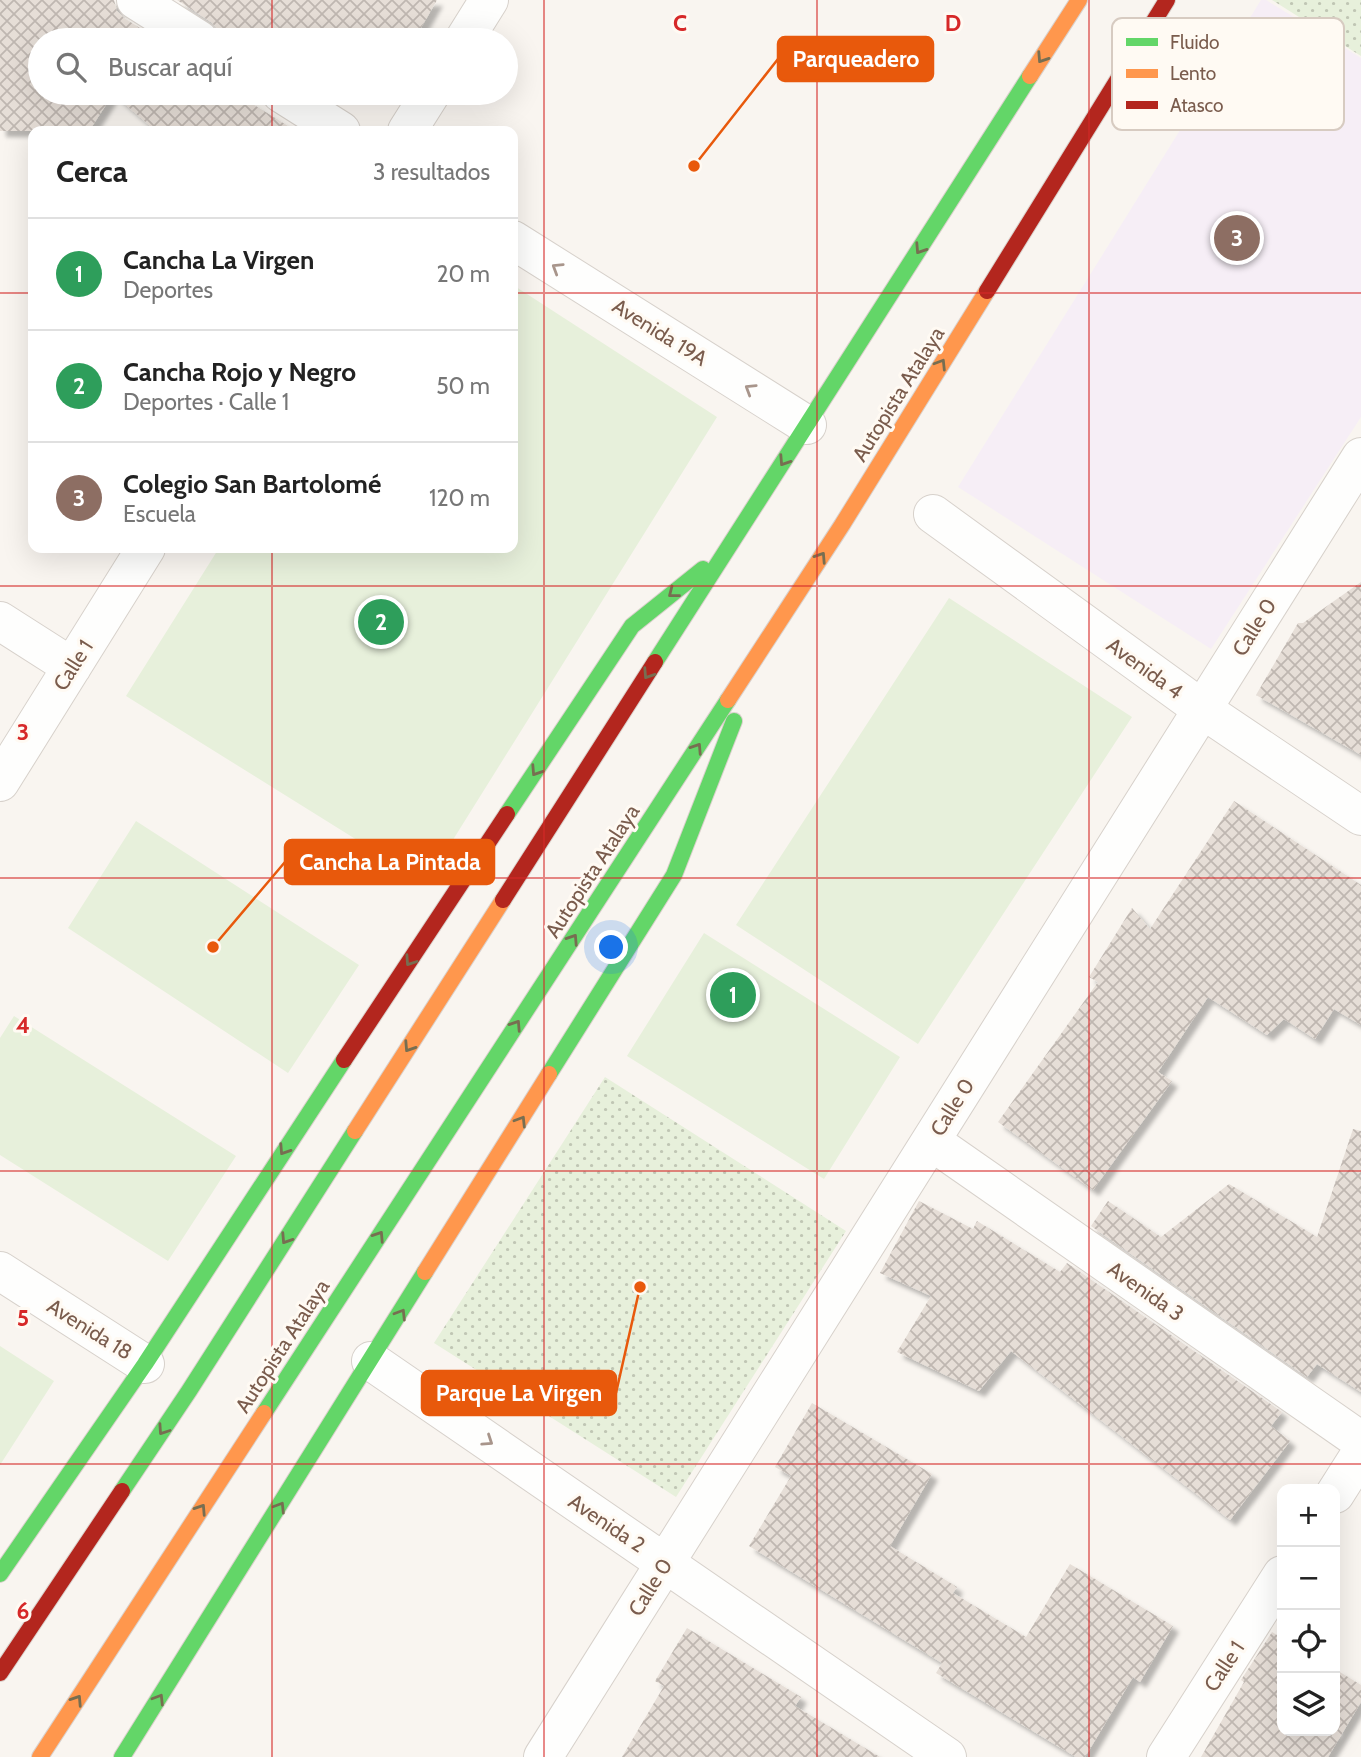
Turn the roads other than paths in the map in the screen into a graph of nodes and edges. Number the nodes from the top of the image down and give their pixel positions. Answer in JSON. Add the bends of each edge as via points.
{"nodes":[{"id":1,"x":136,"y":0,"type":"edge"},
{"id":2,"x":489,"y":0,"type":"edge"},
{"id":3,"x":1079,"y":0,"type":"edge"},
{"id":4,"x":1167,"y":0,"type":"edge"},
{"id":5,"x":1156,"y":18,"type":"edge"},
{"id":6,"x":180,"y":28,"type":"edge"},
{"id":7,"x":472,"y":28,"type":"edge"},
{"id":8,"x":1112,"y":89,"type":"edge"},
{"id":9,"x":300,"y":105,"type":"edge"},
{"id":10,"x":423,"y":105,"type":"edge"},
{"id":11,"x":333,"y":126,"type":"edge"},
{"id":12,"x":410,"y":126,"type":"edge"},
{"id":13,"x":518,"y":243,"type":"edge"},
{"id":14,"x":807,"y":425,"type":"junction"},
{"id":15,"x":1361,"y":457,"type":"edge"},
{"id":16,"x":933,"y":514,"type":"dead end"},
{"id":17,"x":727,"y":550,"type":"junction"},
{"id":18,"x":143,"y":553,"type":"edge"},
{"id":19,"x":0,"y":621,"type":"edge"},
{"id":20,"x":774,"y":629,"type":"junction"},
{"id":21,"x":72,"y":667,"type":"junction"},
{"id":22,"x":1202,"y":709,"type":"junction"},
{"id":23,"x":0,"y":782,"type":"edge"},
{"id":24,"x":1361,"y":816,"type":"edge"},
{"id":25,"x":931,"y":1141,"type":"junction"},
{"id":26,"x":0,"y":1271,"type":"edge"},
{"id":27,"x":371,"y":1361,"type":"junction"},
{"id":28,"x":145,"y":1364,"type":"junction"},
{"id":29,"x":1361,"y":1441,"type":"edge"},
{"id":30,"x":1361,"y":1453,"type":"edge"},
{"id":31,"x":1340,"y":1486,"type":"edge"},
{"id":32,"x":665,"y":1562,"type":"junction"},
{"id":33,"x":0,"y":1574,"type":"edge"},
{"id":34,"x":1277,"y":1584,"type":"edge"},
{"id":35,"x":0,"y":1673,"type":"edge"},
{"id":36,"x":40,"y":1757,"type":"edge"},
{"id":37,"x":122,"y":1757,"type":"edge"},
{"id":38,"x":542,"y":1757,"type":"edge"},
{"id":39,"x":947,"y":1757,"type":"edge"},
{"id":40,"x":1166,"y":1757,"type":"edge"}],
"edges":[{"from":1,"to":6,"type":"street"},
{"from":2,"to":7,"type":"street"},
{"from":3,"to":14,"type":"main road","one_way":true},
{"from":5,"to":4,"type":"main road","name":"Autopista Atalaya","one_way":true},
{"from":20,"to":8,"type":"main road","name":"Autopista Atalaya","one_way":true},
{"from":9,"to":11,"type":"street"},
{"from":10,"to":12,"type":"street"},
{"from":14,"to":13,"type":"street","name":"Avenida 19A","one_way":true},
{"from":14,"to":17,"type":"main road","one_way":true},
{"from":15,"to":22,"type":"street","name":"Calle 0"},
{"from":16,"to":22,"type":"street","name":"Avenida 4"},
{"from":17,"to":28,"type":"main road","one_way":true,"via":[[632,626]]},
{"from":17,"to":35,"type":"main road","one_way":true,"via":[[196,1380]]},
{"from":18,"to":21,"type":"street","name":"Calle 1"},
{"from":19,"to":21,"type":"street"},
{"from":27,"to":20,"type":"main road","one_way":true,"via":[[674,875]]},
{"from":36,"to":20,"type":"main road","name":"Autopista Atalaya","one_way":true},
{"from":21,"to":23,"type":"street","name":"Calle 1"},
{"from":22,"to":24,"type":"street","name":"Avenida 4"},
{"from":22,"to":25,"type":"street","name":"Calle 0"},
{"from":25,"to":29,"type":"street","name":"Avenida 3"},
{"from":25,"to":32,"type":"street","name":"Calle 0"},
{"from":26,"to":28,"type":"street","name":"Avenida 18"},
{"from":27,"to":32,"type":"street","name":"Avenida 2","one_way":true},
{"from":37,"to":27,"type":"main road","one_way":true},
{"from":28,"to":33,"type":"main road"},
{"from":30,"to":31,"type":"street"},
{"from":32,"to":38,"type":"street","name":"Calle 0"},
{"from":32,"to":39,"type":"street","name":"Avenida 2"},
{"from":34,"to":40,"type":"street","name":"Calle 1"}]}
